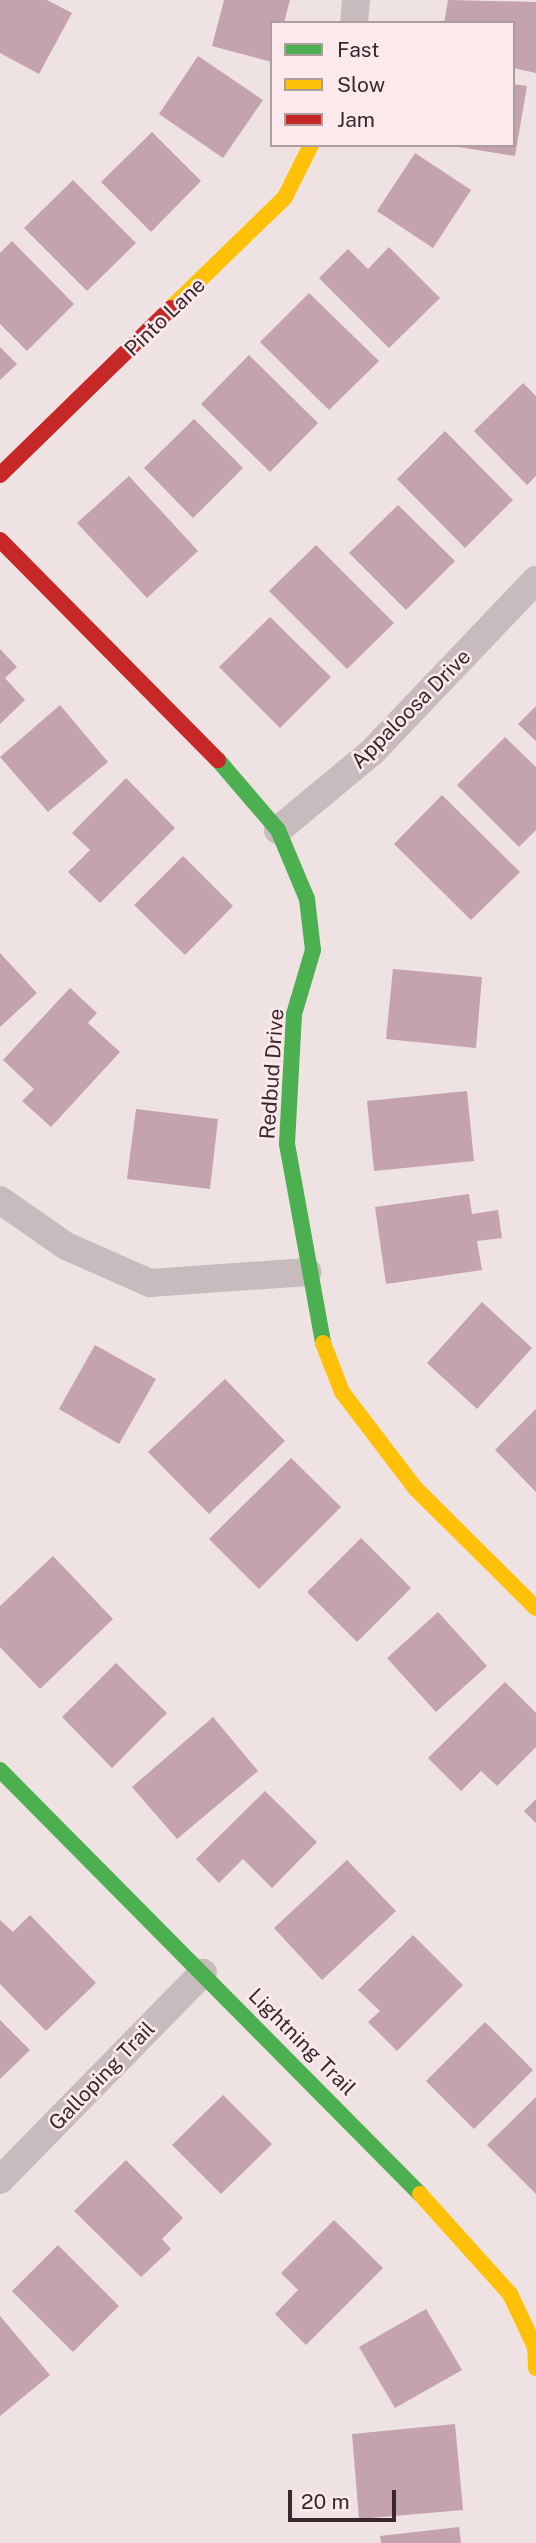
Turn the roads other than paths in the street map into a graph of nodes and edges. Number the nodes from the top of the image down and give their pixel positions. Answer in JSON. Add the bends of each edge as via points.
{"nodes":[{"id":1,"x":356,"y":0,"type":"edge"},
{"id":2,"x":354,"y":21,"type":"edge"},
{"id":3,"x":310,"y":147,"type":"edge"},
{"id":4,"x":0,"y":474,"type":"edge"},
{"id":5,"x":0,"y":540,"type":"edge"},
{"id":6,"x":536,"y":580,"type":"edge"},
{"id":7,"x":278,"y":830,"type":"junction"},
{"id":8,"x":0,"y":1200,"type":"edge"},
{"id":9,"x":308,"y":1272,"type":"junction"},
{"id":10,"x":536,"y":1608,"type":"edge"},
{"id":11,"x":0,"y":1770,"type":"edge"},
{"id":12,"x":203,"y":1973,"type":"junction"},
{"id":13,"x":0,"y":2180,"type":"edge"},
{"id":14,"x":536,"y":2368,"type":"edge"}],
"edges":[{"from":1,"to":2,"type":"street"},
{"from":3,"to":4,"type":"street","name":"Pinto Lane","via":[[285,197]]},
{"from":5,"to":7,"type":"street","name":"Redbud Drive","via":[[226,768]]},
{"from":6,"to":7,"type":"street","name":"Appaloosa Drive","via":[[373,751]]},
{"from":7,"to":9,"type":"street","name":"Redbud Drive","via":[[307,899],[313,950],[294,1014],[287,1144]]},
{"from":8,"to":9,"type":"street","via":[[66,1246],[150,1283]]},
{"from":9,"to":10,"type":"street","name":"Redbud Drive","via":[[320,1335],[342,1392],[416,1489]]},
{"from":11,"to":12,"type":"street","name":"Lightning Trail"},
{"from":12,"to":13,"type":"street","name":"Galloping Trail"},
{"from":12,"to":14,"type":"street","name":"Lightning Trail","via":[[374,2143],[510,2294],[535,2347]]}]}
